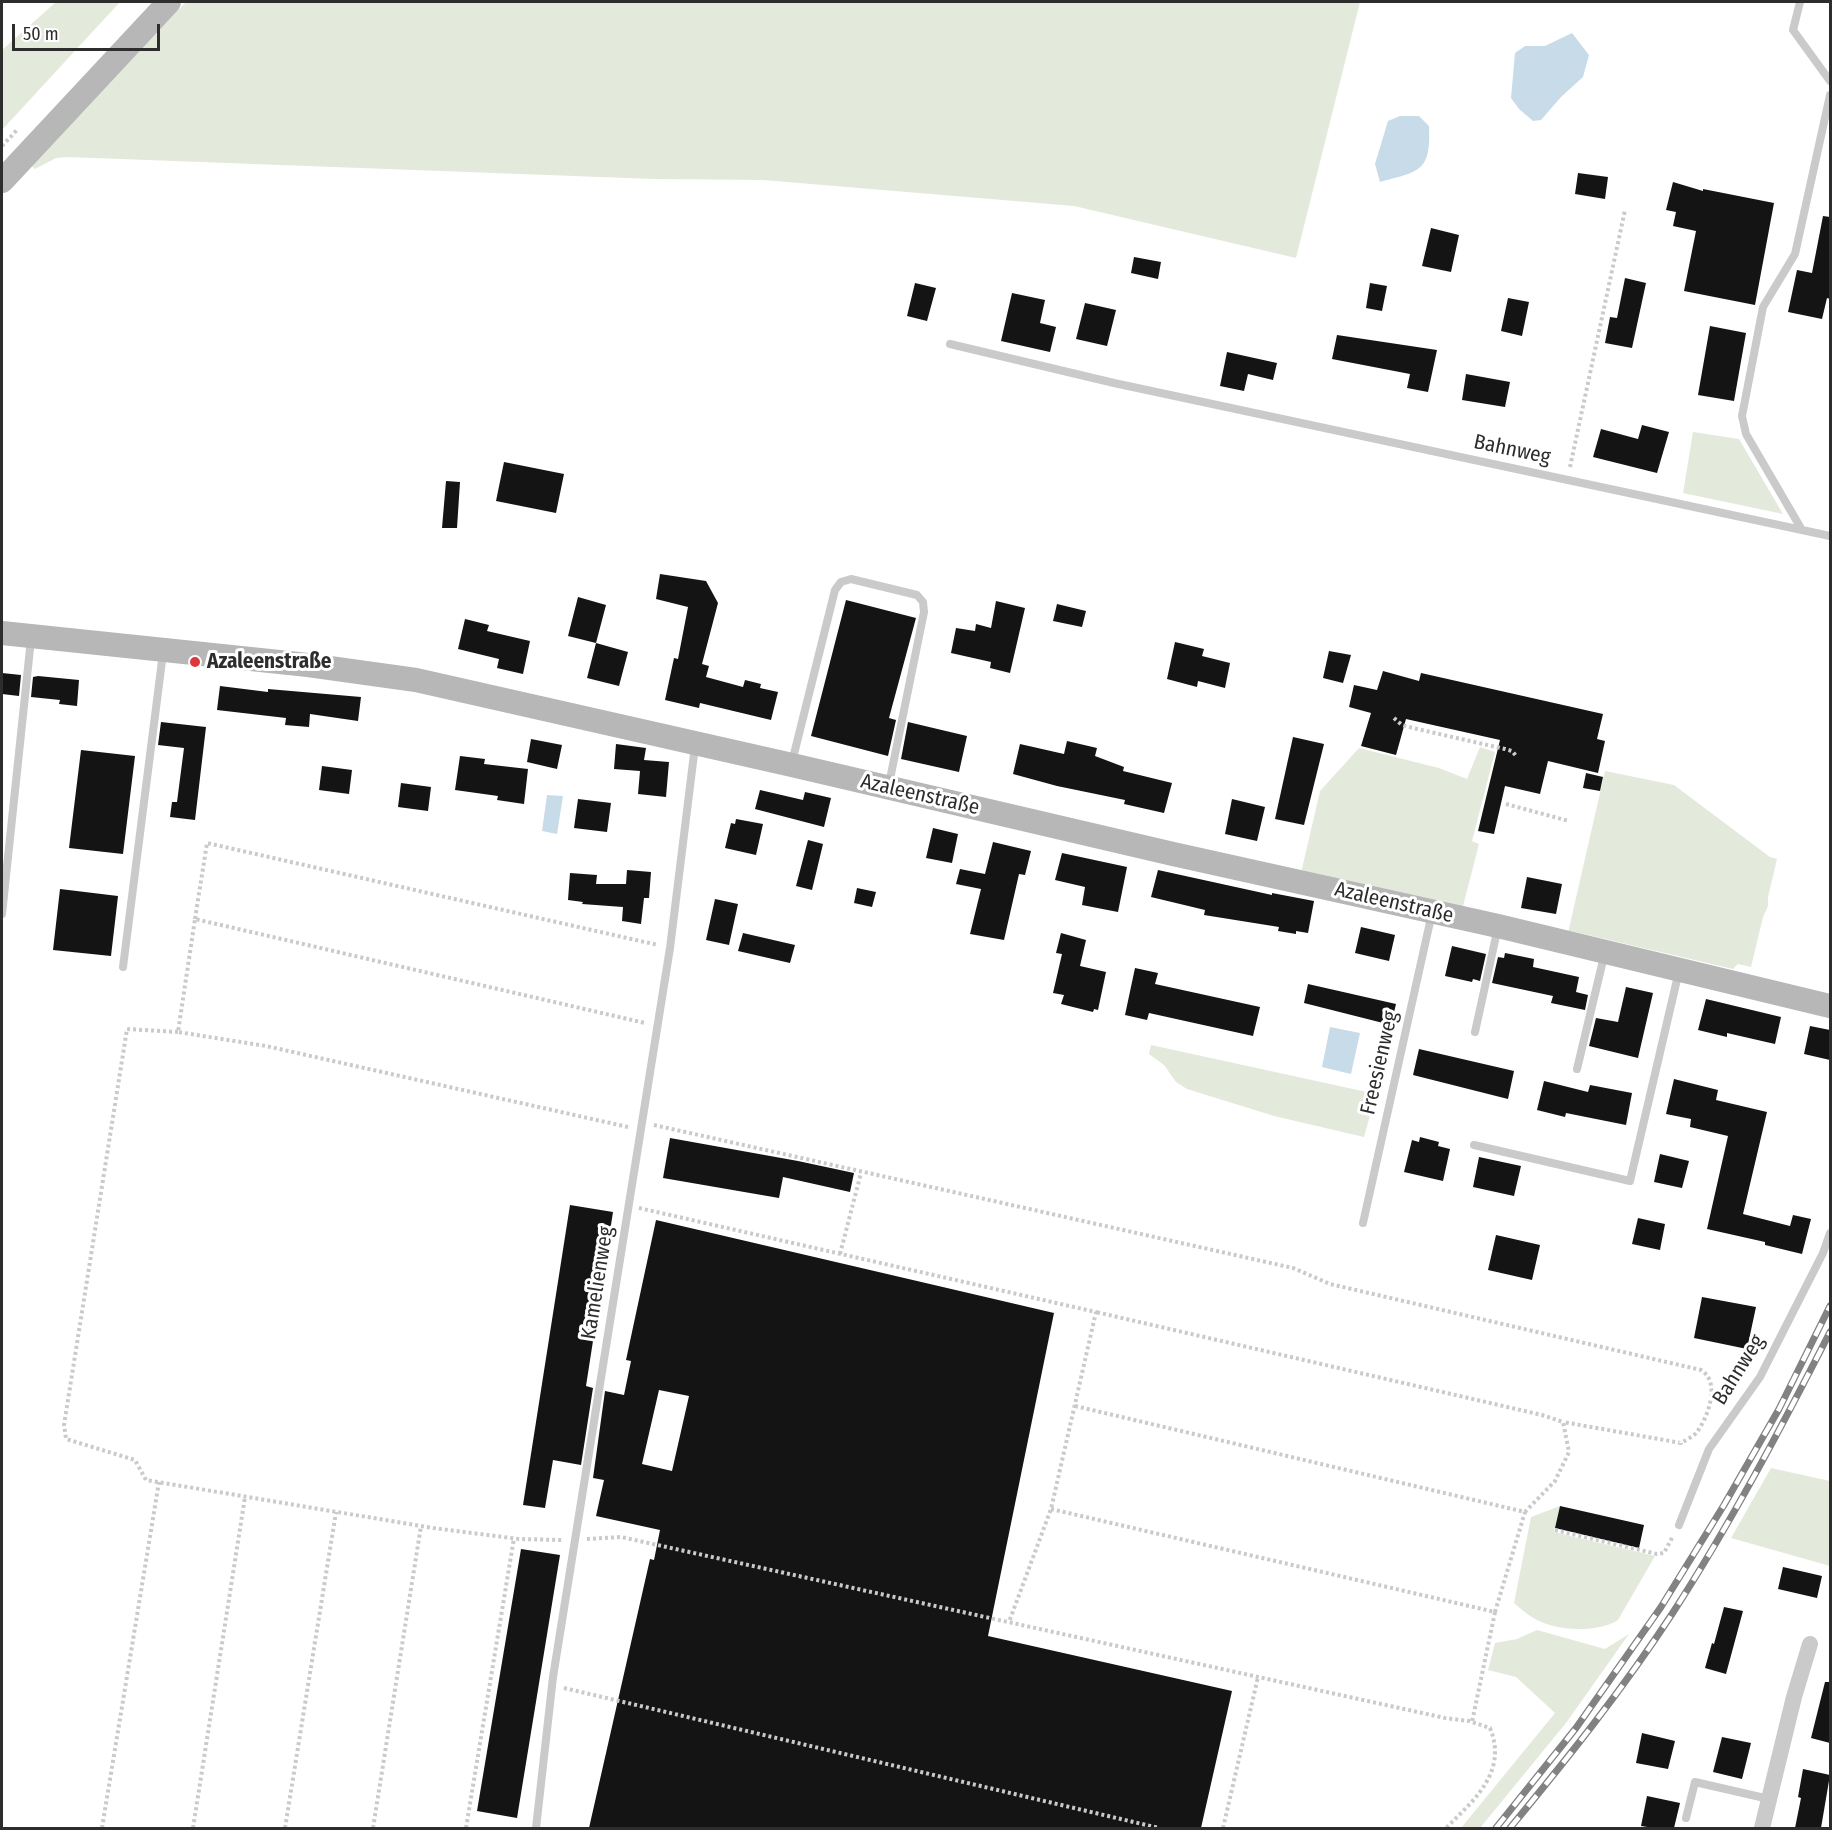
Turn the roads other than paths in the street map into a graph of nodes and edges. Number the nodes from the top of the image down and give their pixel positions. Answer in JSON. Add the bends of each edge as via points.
{"nodes":[{"id":1,"x":168,"y":2,"type":"edge"},
{"id":2,"x":1800,"y":2,"type":"edge"},
{"id":3,"x":1830,"y":81,"type":"edge"},
{"id":4,"x":1830,"y":95,"type":"edge"},
{"id":5,"x":2,"y":182,"type":"edge"},
{"id":6,"x":950,"y":344,"type":"dead end"},
{"id":7,"x":1802,"y":530,"type":"junction"},
{"id":8,"x":1830,"y":536,"type":"edge"},
{"id":9,"x":2,"y":633,"type":"edge"},
{"id":10,"x":31,"y":636,"type":"junction"},
{"id":11,"x":164,"y":650,"type":"junction"},
{"id":12,"x":695,"y":744,"type":"junction"},
{"id":13,"x":792,"y":765,"type":"junction"},
{"id":14,"x":888,"y":787,"type":"junction"},
{"id":15,"x":1432,"y":912,"type":"junction"},
{"id":16,"x":2,"y":915,"type":"edge"},
{"id":17,"x":1498,"y":926,"type":"junction"},
{"id":18,"x":1605,"y":952,"type":"junction"},
{"id":19,"x":123,"y":967,"type":"dead end"},
{"id":20,"x":1680,"y":970,"type":"junction"},
{"id":21,"x":1830,"y":1006,"type":"edge"},
{"id":22,"x":1475,"y":1032,"type":"dead end"},
{"id":23,"x":1577,"y":1069,"type":"dead end"},
{"id":24,"x":1474,"y":1145,"type":"dead end"},
{"id":25,"x":1363,"y":1223,"type":"dead end"},
{"id":26,"x":1830,"y":1233,"type":"edge"},
{"id":27,"x":1679,"y":1525,"type":"road end"},
{"id":28,"x":1810,"y":1644,"type":"dead end"},
{"id":29,"x":1769,"y":1799,"type":"junction"},
{"id":30,"x":1686,"y":1818,"type":"dead end"},
{"id":31,"x":536,"y":1828,"type":"edge"},
{"id":32,"x":1762,"y":1828,"type":"edge"}],
"edges":[{"from":1,"to":5,"type":"street"},
{"from":2,"to":3,"type":"lane","via":[[1793,30]]},
{"from":4,"to":7,"type":"lane","via":[[1795,254],[1763,307],[1742,416],[1746,434]]},
{"from":6,"to":7,"type":"lane","name":"Bahnweg","via":[[1186,399]]},
{"from":7,"to":8,"type":"lane","name":"Bahnweg"},
{"from":9,"to":10,"type":"street","name":"Azaleenstraße"},
{"from":10,"to":11,"type":"street","name":"Azaleenstraße"},
{"from":10,"to":16,"type":"lane"},
{"from":11,"to":12,"type":"street","name":"Azaleenstraße","via":[[416,680]]},
{"from":11,"to":19,"type":"lane"},
{"from":12,"to":13,"type":"street","name":"Azaleenstraße"},
{"from":12,"to":31,"type":"lane","name":"Kamelienweg","via":[[670,948],[552,1686]]},
{"from":13,"to":14,"type":"street","name":"Azaleenstraße"},
{"from":13,"to":14,"type":"lane","via":[[834,590],[851,579],[917,595],[923,602]]},
{"from":14,"to":15,"type":"street","name":"Azaleenstraße"},
{"from":15,"to":17,"type":"street","name":"Azaleenstraße"},
{"from":15,"to":25,"type":"lane","name":"Freesienweg"},
{"from":17,"to":18,"type":"street","name":"Azaleenstraße"},
{"from":17,"to":22,"type":"lane"},
{"from":18,"to":20,"type":"street","name":"Azaleenstraße"},
{"from":18,"to":23,"type":"lane"},
{"from":20,"to":21,"type":"street","name":"Azaleenstraße"},
{"from":20,"to":24,"type":"lane","via":[[1630,1181]]},
{"from":26,"to":27,"type":"lane","name":"Bahnweg","via":[[1760,1377],[1709,1449]]},
{"from":28,"to":29,"type":"street"},
{"from":29,"to":30,"type":"lane","via":[[1695,1782]]},
{"from":29,"to":32,"type":"street"}]}
